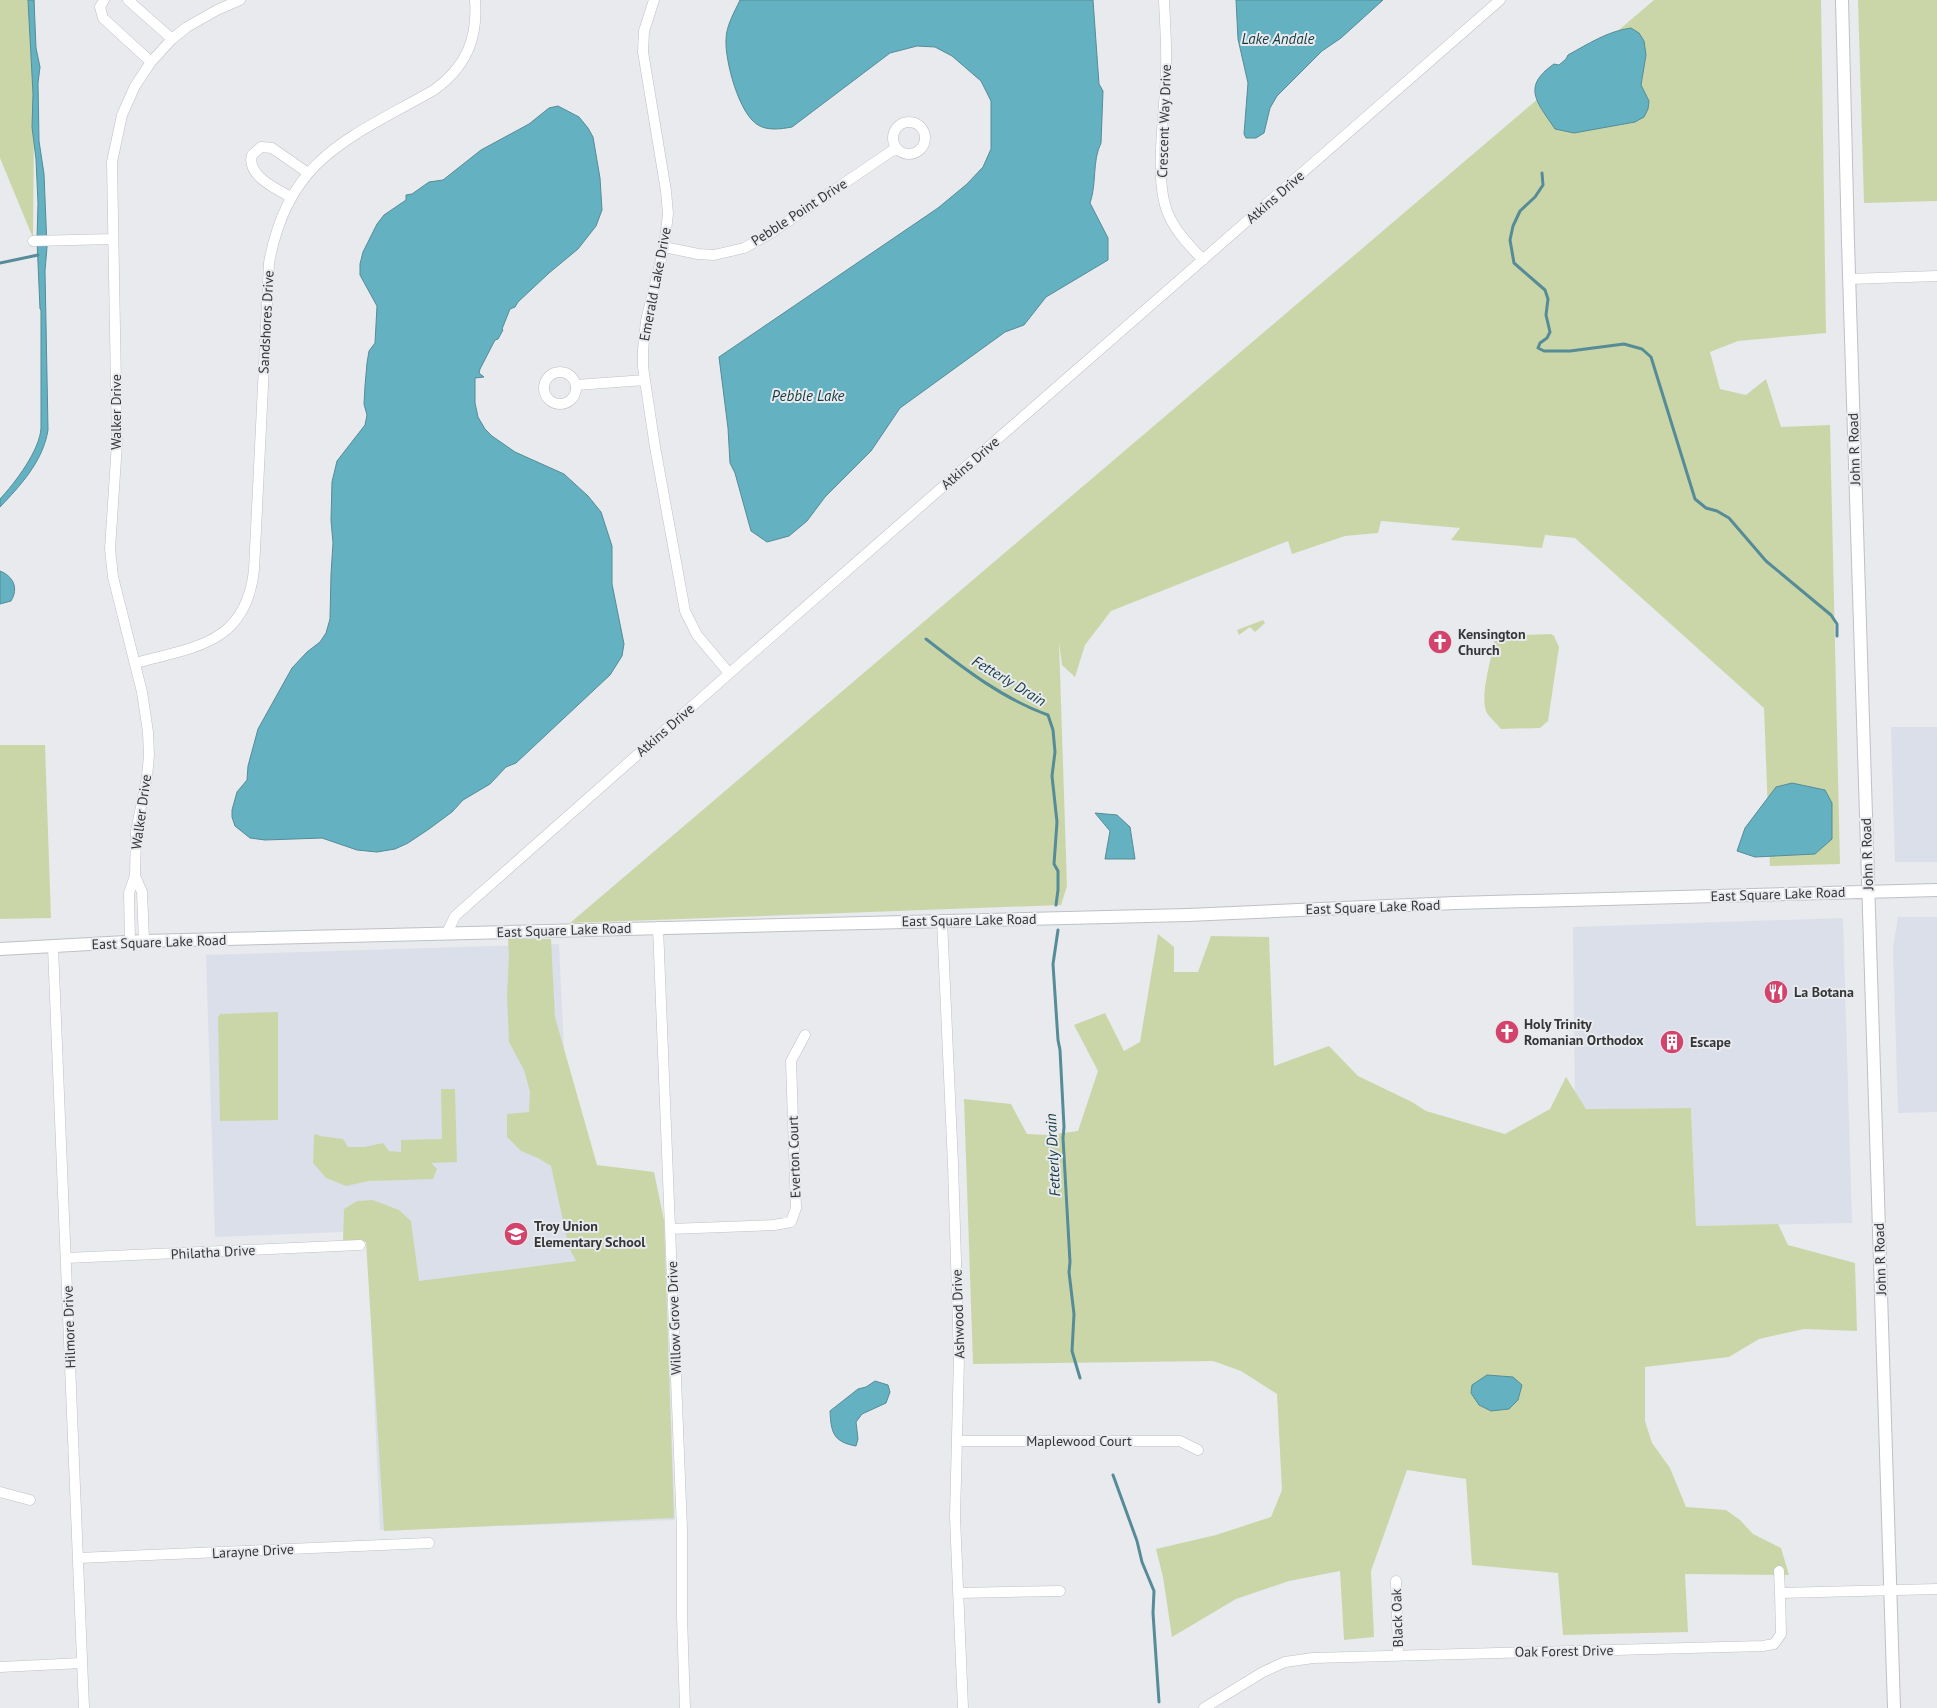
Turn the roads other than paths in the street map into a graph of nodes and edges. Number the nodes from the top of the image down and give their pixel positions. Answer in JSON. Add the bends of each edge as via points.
{"nodes":[{"id":1,"x":104,"y":0,"type":"edge"},
{"id":2,"x":128,"y":0,"type":"edge"},
{"id":3,"x":240,"y":0,"type":"edge"},
{"id":4,"x":475,"y":0,"type":"edge"},
{"id":5,"x":654,"y":0,"type":"edge"},
{"id":6,"x":1164,"y":0,"type":"edge"},
{"id":7,"x":1500,"y":0,"type":"edge"},
{"id":8,"x":1842,"y":0,"type":"edge"},
{"id":9,"x":172,"y":39,"type":"junction"},
{"id":10,"x":151,"y":62,"type":"junction"},
{"id":11,"x":896,"y":148,"type":"dead end"},
{"id":12,"x":308,"y":173,"type":"junction"},
{"id":13,"x":291,"y":197,"type":"junction"},
{"id":14,"x":113,"y":239,"type":"junction"},
{"id":15,"x":33,"y":241,"type":"dead end"},
{"id":16,"x":664,"y":247,"type":"junction"},
{"id":17,"x":1203,"y":260,"type":"junction"},
{"id":18,"x":1937,"y":276,"type":"edge"},
{"id":19,"x":1849,"y":279,"type":"junction"},
{"id":20,"x":645,"y":380,"type":"junction"},
{"id":21,"x":576,"y":386,"type":"dead end"},
{"id":22,"x":135,"y":663,"type":"junction"},
{"id":23,"x":730,"y":673,"type":"junction"},
{"id":24,"x":135,"y":876,"type":"junction"},
{"id":25,"x":1937,"y":890,"type":"edge"},
{"id":26,"x":1869,"y":891,"type":"junction"},
{"id":27,"x":942,"y":920,"type":"junction"},
{"id":28,"x":658,"y":928,"type":"junction"},
{"id":29,"x":447,"y":933,"type":"junction"},
{"id":30,"x":144,"y":941,"type":"junction"},
{"id":31,"x":130,"y":942,"type":"junction"},
{"id":32,"x":53,"y":947,"type":"junction"},
{"id":33,"x":0,"y":949,"type":"edge"},
{"id":34,"x":805,"y":1035,"type":"dead end"},
{"id":35,"x":670,"y":1228,"type":"junction"},
{"id":36,"x":360,"y":1245,"type":"dead end"},
{"id":37,"x":66,"y":1258,"type":"junction"},
{"id":38,"x":958,"y":1441,"type":"junction"},
{"id":39,"x":1198,"y":1450,"type":"dead end"},
{"id":40,"x":0,"y":1492,"type":"edge"},
{"id":41,"x":30,"y":1500,"type":"dead end"},
{"id":42,"x":429,"y":1543,"type":"dead end"},
{"id":43,"x":78,"y":1558,"type":"junction"},
{"id":44,"x":1779,"y":1571,"type":"dead end"},
{"id":45,"x":1396,"y":1581,"type":"dead end"},
{"id":46,"x":1937,"y":1589,"type":"edge"},
{"id":47,"x":1890,"y":1590,"type":"junction"},
{"id":48,"x":1060,"y":1591,"type":"dead end"},
{"id":49,"x":958,"y":1593,"type":"junction"},
{"id":50,"x":1780,"y":1593,"type":"junction"},
{"id":51,"x":1398,"y":1655,"type":"junction"},
{"id":52,"x":82,"y":1663,"type":"junction"},
{"id":53,"x":0,"y":1667,"type":"edge"},
{"id":54,"x":84,"y":1708,"type":"edge"},
{"id":55,"x":686,"y":1708,"type":"edge"},
{"id":56,"x":963,"y":1708,"type":"edge"},
{"id":57,"x":1204,"y":1708,"type":"edge"},
{"id":58,"x":1894,"y":1708,"type":"edge"}],
"edges":[{"from":1,"to":10,"type":"street","via":[[100,7],[103,18]]},
{"from":2,"to":9,"type":"street"},
{"from":3,"to":9,"type":"street","name":"Walker Drive","via":[[199,20]]},
{"from":4,"to":12,"type":"street","name":"Sandshores Drive","via":[[476,25],[472,40],[462,62],[447,80],[338,146]]},
{"from":5,"to":16,"type":"street","name":"Emerald Lake Drive","via":[[646,22],[643,47],[666,191],[668,227]]},
{"from":6,"to":17,"type":"street","name":"Crescent Way Drive","via":[[1163,197],[1178,232]]},
{"from":7,"to":17,"type":"street","name":"Atkins Drive"},
{"from":8,"to":19,"type":"main road","name":"John R Road"},
{"from":9,"to":10,"type":"street","name":"Walker Drive"},
{"from":10,"to":14,"type":"street","name":"Walker Drive","via":[[130,95],[118,128],[112,172]]},
{"from":11,"to":16,"type":"street","name":"Pebble Point Drive","via":[[744,248],[714,255]]},
{"from":12,"to":13,"type":"street","name":"Sandshores Drive"},
{"from":12,"to":13,"type":"street","via":[[272,148],[261,147],[252,155],[251,164],[257,175]]},
{"from":13,"to":22,"type":"street","name":"Sandshores Drive","via":[[278,222],[269,263],[254,570],[248,601],[235,622],[211,641]]},
{"from":14,"to":15,"type":"street"},
{"from":14,"to":22,"type":"street","name":"Walker Drive","via":[[117,443],[110,549],[113,577]]},
{"from":16,"to":20,"type":"street","name":"Emerald Lake Drive","via":[[646,321],[643,350]]},
{"from":17,"to":23,"type":"street","name":"Atkins Drive"},
{"from":18,"to":19,"type":"street"},
{"from":19,"to":26,"type":"main road","name":"John R Road"},
{"from":20,"to":21,"type":"street"},
{"from":20,"to":23,"type":"street","name":"Emerald Lake Drive","via":[[685,611],[697,635]]},
{"from":22,"to":24,"type":"street","name":"Walker Drive","via":[[146,713],[149,755],[136,831]]},
{"from":23,"to":29,"type":"street","name":"Atkins Drive","via":[[455,916]]},
{"from":24,"to":30,"type":"street","name":"Walker Drive","via":[[142,892]]},
{"from":24,"to":31,"type":"street","name":"Walker Drive","via":[[129,893]]},
{"from":25,"to":26,"type":"main road","name":"East Square Lake Road"},
{"from":26,"to":27,"type":"main road","name":"East Square Lake Road","via":[[1188,915]]},
{"from":26,"to":47,"type":"main road","name":"John R Road"},
{"from":27,"to":28,"type":"main road","name":"East Square Lake Road"},
{"from":27,"to":38,"type":"street","name":"Ashwood Drive","via":[[959,1339]]},
{"from":28,"to":29,"type":"main road","name":"East Square Lake Road"},
{"from":28,"to":35,"type":"street","name":"Willow Grove Drive"},
{"from":29,"to":30,"type":"main road","name":"East Square Lake Road"},
{"from":30,"to":31,"type":"main road","name":"East Square Lake Road"},
{"from":31,"to":32,"type":"main road","name":"East Square Lake Road"},
{"from":32,"to":33,"type":"main road","name":"East Square Lake Road"},
{"from":32,"to":37,"type":"street","name":"Hilmore Drive"},
{"from":34,"to":35,"type":"street","name":"Everton Court","via":[[790,1061],[796,1208],[791,1222]]},
{"from":35,"to":55,"type":"street","name":"Willow Grove Drive"},
{"from":36,"to":37,"type":"street","name":"Philatha Drive"},
{"from":37,"to":43,"type":"street","name":"Hilmore Drive"},
{"from":38,"to":39,"type":"street","name":"Maplewood Court","via":[[1180,1441]]},
{"from":38,"to":49,"type":"street","name":"Ashwood Drive","via":[[955,1517]]},
{"from":40,"to":41,"type":"street"},
{"from":42,"to":43,"type":"street","name":"Larayne Drive"},
{"from":43,"to":52,"type":"street","name":"Hilmore Drive"},
{"from":44,"to":50,"type":"street","name":"Oak Forest Drive"},
{"from":45,"to":51,"type":"street","name":"Black Oak"},
{"from":46,"to":47,"type":"street"},
{"from":47,"to":50,"type":"street"},
{"from":47,"to":58,"type":"main road","name":"John R Road"},
{"from":48,"to":49,"type":"street"},
{"from":49,"to":56,"type":"street","name":"Ashwood Drive"},
{"from":50,"to":51,"type":"street","name":"Oak Forest Drive","via":[[1780,1634],[1777,1641],[1769,1646]]},
{"from":51,"to":57,"type":"street","name":"Oak Forest Drive","via":[[1285,1662]]},
{"from":52,"to":53,"type":"street"},
{"from":52,"to":54,"type":"street","name":"Hilmore Drive"}]}
